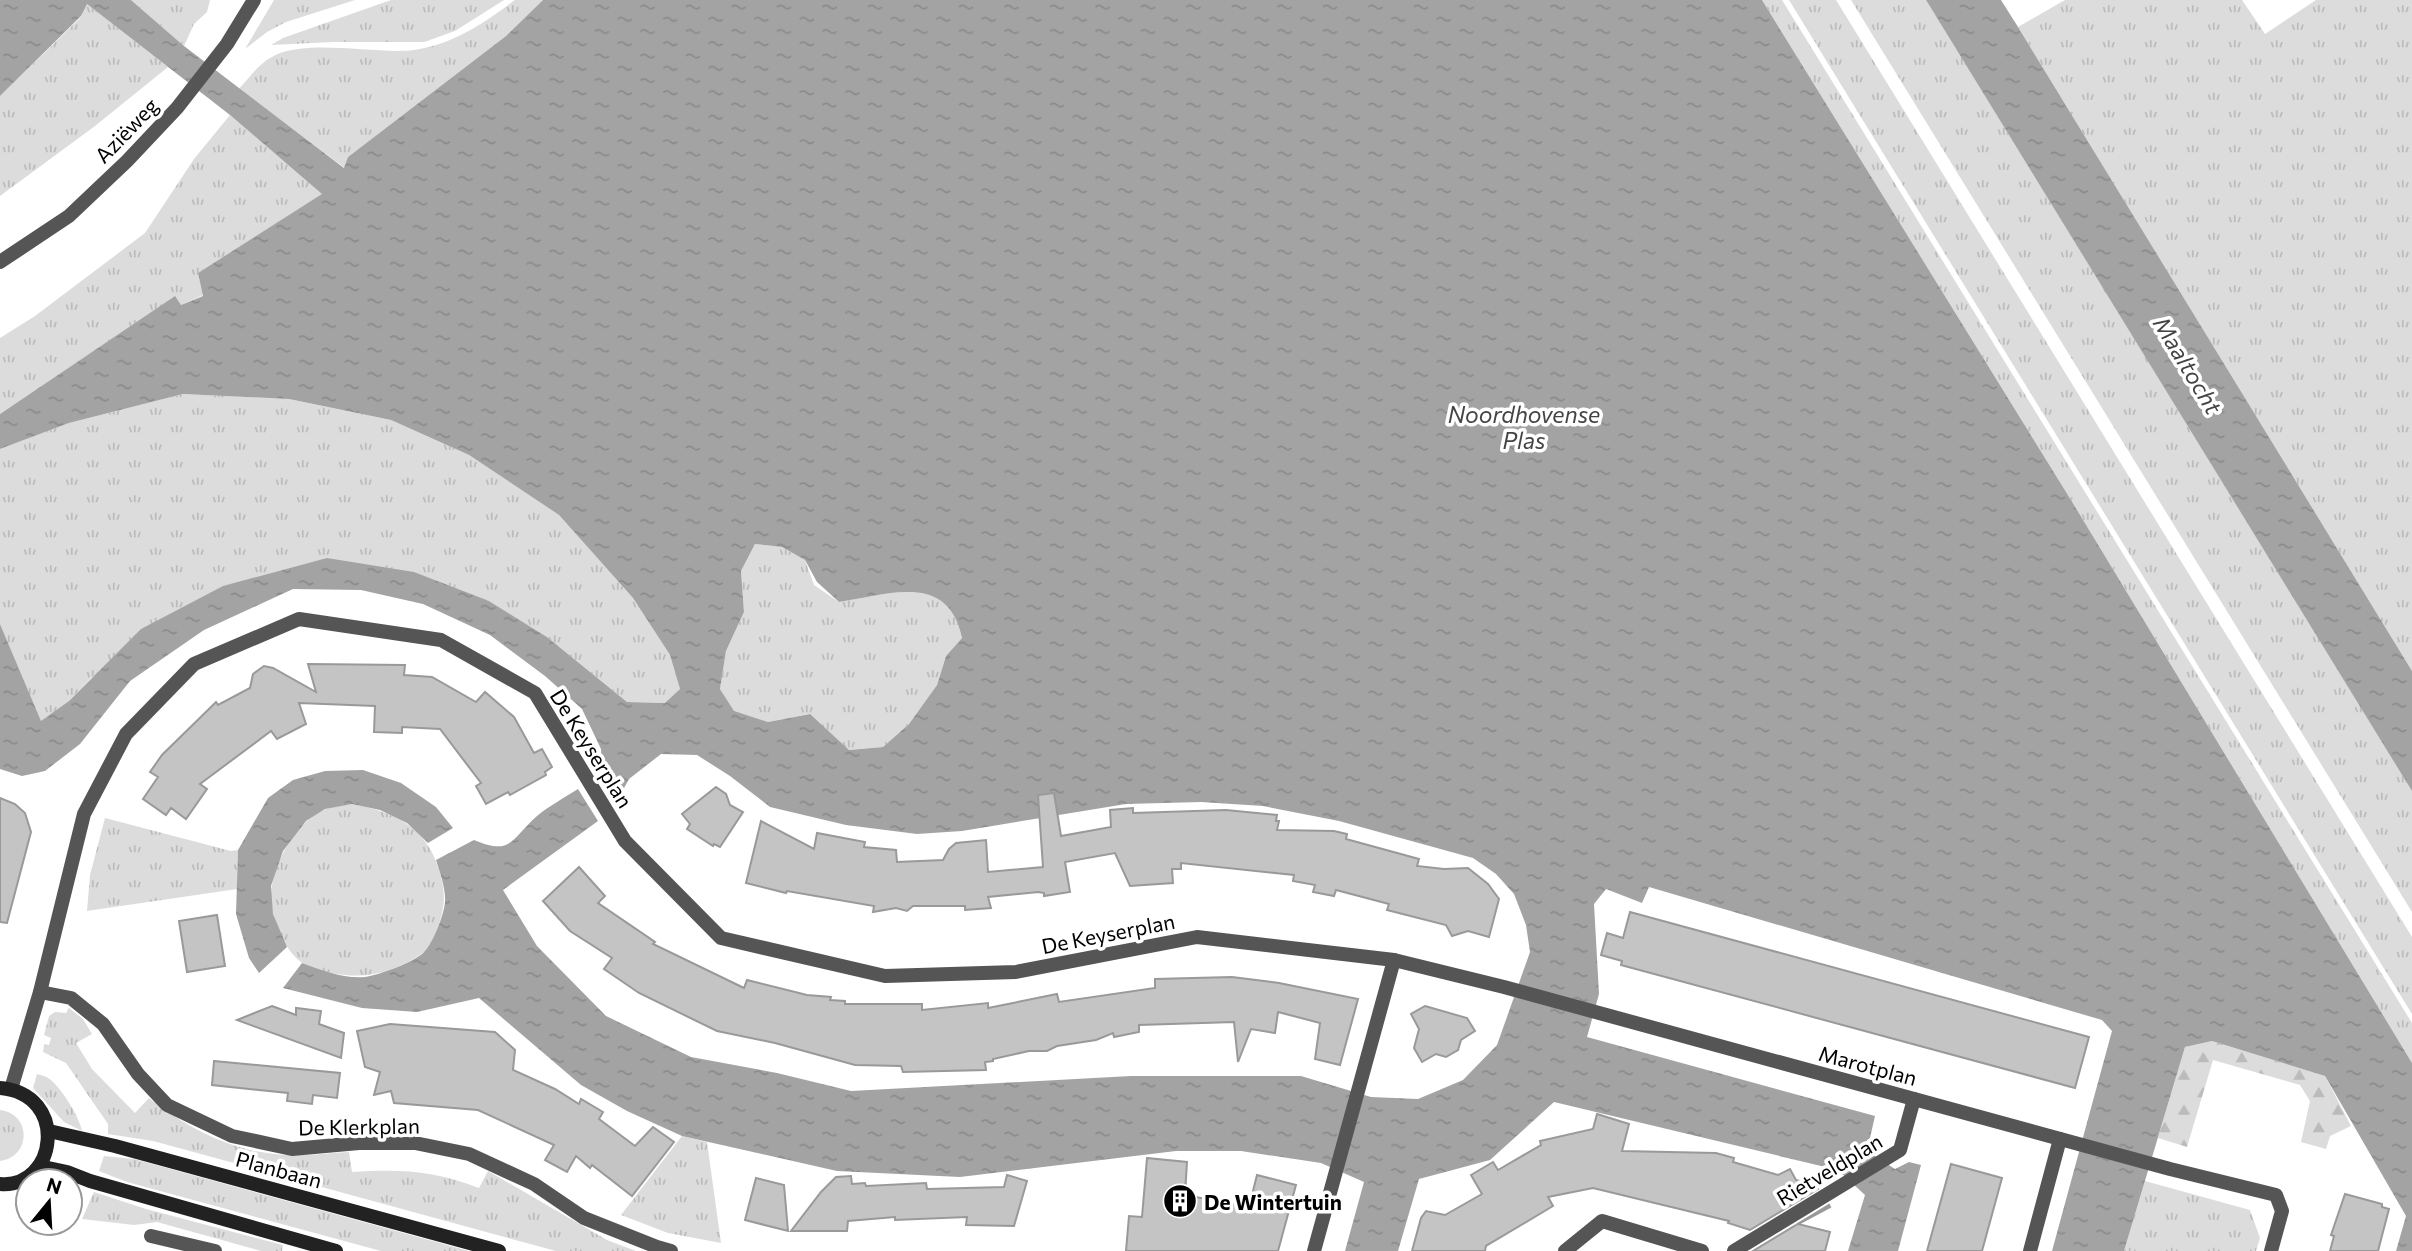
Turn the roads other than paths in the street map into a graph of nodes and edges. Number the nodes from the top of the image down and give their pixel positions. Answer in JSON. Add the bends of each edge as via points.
{"nodes":[{"id":1,"x":254,"y":0,"type":"edge"},
{"id":2,"x":0,"y":262,"type":"edge"},
{"id":3,"x":1394,"y":960,"type":"junction"},
{"id":4,"x":40,"y":992,"type":"junction"},
{"id":5,"x":6,"y":1088,"type":"edge"},
{"id":6,"x":1913,"y":1099,"type":"junction"},
{"id":7,"x":49,"y":1131,"type":"junction"},
{"id":8,"x":2065,"y":1141,"type":"junction"},
{"id":9,"x":39,"y":1166,"type":"junction"},
{"id":10,"x":0,"y":1184,"type":"edge"},
{"id":11,"x":150,"y":1236,"type":"dead end"},
{"id":12,"x":302,"y":1246,"type":"edge"},
{"id":13,"x":215,"y":1251,"type":"edge"},
{"id":14,"x":336,"y":1251,"type":"edge"},
{"id":15,"x":499,"y":1251,"type":"edge"},
{"id":16,"x":671,"y":1251,"type":"edge"},
{"id":17,"x":1314,"y":1251,"type":"edge"},
{"id":18,"x":1565,"y":1251,"type":"edge"},
{"id":19,"x":1702,"y":1251,"type":"edge"},
{"id":20,"x":1734,"y":1251,"type":"edge"},
{"id":21,"x":2030,"y":1251,"type":"edge"},
{"id":22,"x":2271,"y":1251,"type":"edge"}],
"edges":[{"from":1,"to":2,"type":"street","name":"Aziëweg","via":[[227,44],[127,161],[69,216]]},
{"from":3,"to":4,"type":"street","name":"De Keyserplan","via":[[1197,937],[1016,972],[885,976],[721,938],[625,841],[535,693],[442,640],[299,619],[194,664],[126,734],[84,814]]},
{"from":3,"to":6,"type":"street","name":"Marotplan"},
{"from":3,"to":17,"type":"street"},
{"from":4,"to":5,"type":"street","name":"De Keyserplan"},
{"from":4,"to":16,"type":"street","name":"De Klerkplan","via":[[71,998],[103,1024],[138,1074],[167,1105],[232,1136],[292,1149],[415,1143],[469,1154],[534,1184],[584,1217]]},
{"from":5,"to":7,"type":"street","via":[[29,1097],[43,1112]]},
{"from":6,"to":8,"type":"street","name":"Marotplan"},
{"from":6,"to":20,"type":"street","name":"Rietveldplan","via":[[1900,1150]]},
{"from":7,"to":9,"type":"street"},
{"from":7,"to":15,"type":"street","name":"Planbaan"},
{"from":8,"to":21,"type":"street"},
{"from":8,"to":22,"type":"street","name":"Marotplan","via":[[2276,1195],[2282,1211]]},
{"from":9,"to":10,"type":"street","via":[[24,1179]]},
{"from":9,"to":12,"type":"street"},
{"from":11,"to":13,"type":"street"},
{"from":12,"to":14,"type":"street"},
{"from":18,"to":19,"type":"street","via":[[1602,1221]]}]}
